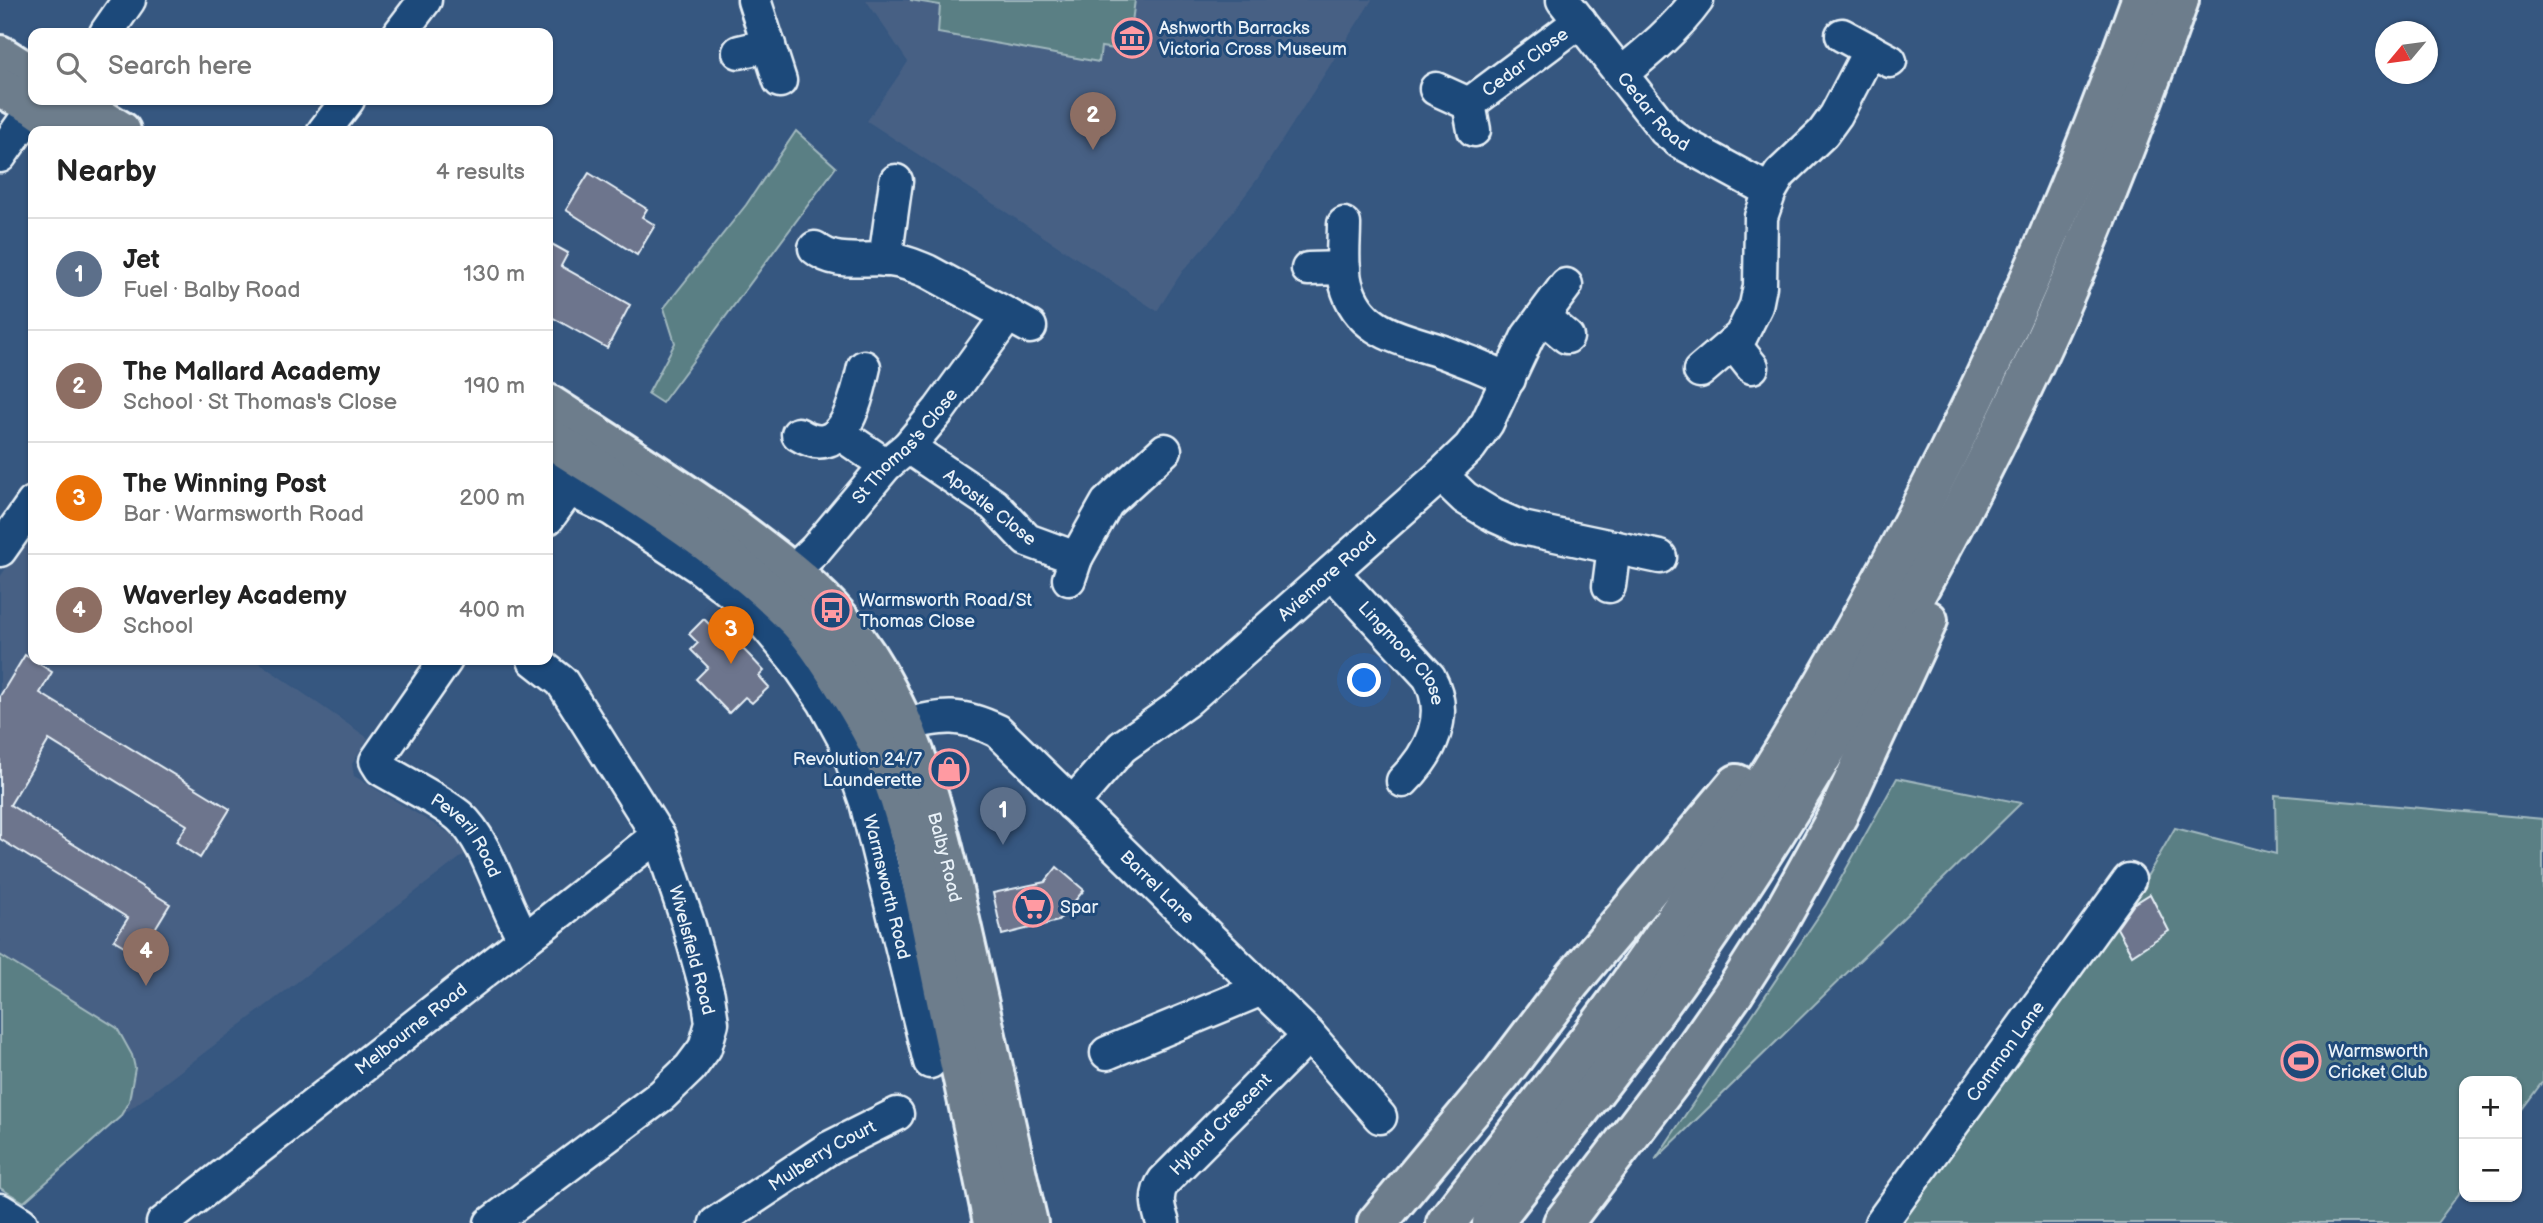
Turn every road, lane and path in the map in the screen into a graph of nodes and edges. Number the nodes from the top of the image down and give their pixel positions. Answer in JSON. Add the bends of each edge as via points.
{"nodes":[{"id":1,"x":130,"y":0,"type":"edge"},
{"id":2,"x":425,"y":0,"type":"edge"},
{"id":3,"x":754,"y":0,"type":"edge"},
{"id":4,"x":1697,"y":0,"type":"edge"},
{"id":5,"x":2141,"y":0,"type":"edge"},
{"id":6,"x":2179,"y":0,"type":"edge"},
{"id":7,"x":1571,"y":10,"type":"edge"},
{"id":8,"x":110,"y":28,"type":"edge"},
{"id":9,"x":404,"y":28,"type":"edge"},
{"id":10,"x":1842,"y":35,"type":"dead end"},
{"id":11,"x":769,"y":45,"type":"junction"},
{"id":12,"x":739,"y":52,"type":"dead end"},
{"id":13,"x":0,"y":55,"type":"edge"},
{"id":14,"x":1621,"y":74,"type":"junction"},
{"id":15,"x":28,"y":79,"type":"edge"},
{"id":16,"x":780,"y":81,"type":"dead end"},
{"id":17,"x":0,"y":87,"type":"edge"},
{"id":18,"x":1436,"y":89,"type":"dead end"},
{"id":19,"x":28,"y":91,"type":"edge"},
{"id":20,"x":38,"y":105,"type":"edge"},
{"id":21,"x":53,"y":105,"type":"edge"},
{"id":22,"x":68,"y":105,"type":"edge"},
{"id":23,"x":344,"y":105,"type":"edge"},
{"id":24,"x":68,"y":126,"type":"edge"},
{"id":25,"x":111,"y":126,"type":"edge"},
{"id":26,"x":328,"y":126,"type":"edge"},
{"id":27,"x":0,"y":156,"type":"edge"},
{"id":28,"x":896,"y":181,"type":"dead end"},
{"id":29,"x":1770,"y":191,"type":"junction"},
{"id":30,"x":1344,"y":224,"type":"dead end"},
{"id":31,"x":814,"y":248,"type":"dead end"},
{"id":32,"x":885,"y":260,"type":"junction"},
{"id":33,"x":1344,"y":268,"type":"junction"},
{"id":34,"x":1308,"y":269,"type":"dead end"},
{"id":35,"x":1566,"y":285,"type":"dead end"},
{"id":36,"x":1543,"y":317,"type":"junction"},
{"id":37,"x":1567,"y":337,"type":"dead end"},
{"id":38,"x":1733,"y":343,"type":"junction"},
{"id":39,"x":864,"y":367,"type":"dead end"},
{"id":40,"x":1752,"y":367,"type":"dead end"},
{"id":41,"x":1700,"y":371,"type":"dead end"},
{"id":42,"x":1509,"y":379,"type":"junction"},
{"id":43,"x":1980,"y":386,"type":"junction"},
{"id":44,"x":2022,"y":388,"type":"junction"},
{"id":45,"x":553,"y":407,"type":"edge"},
{"id":46,"x":839,"y":433,"type":"junction"},
{"id":47,"x":798,"y":434,"type":"dead end"},
{"id":48,"x":553,"y":440,"type":"edge"},
{"id":49,"x":1165,"y":450,"type":"dead end"},
{"id":50,"x":897,"y":456,"type":"junction"},
{"id":51,"x":1441,"y":475,"type":"junction"},
{"id":52,"x":558,"y":483,"type":"edge"},
{"id":53,"x":553,"y":500,"type":"edge"},
{"id":54,"x":28,"y":510,"type":"edge"},
{"id":55,"x":1614,"y":547,"type":"junction"},
{"id":56,"x":0,"y":550,"type":"edge"},
{"id":57,"x":1660,"y":557,"type":"dead end"},
{"id":58,"x":793,"y":571,"type":"junction"},
{"id":59,"x":1332,"y":572,"type":"junction"},
{"id":60,"x":1609,"y":586,"type":"dead end"},
{"id":61,"x":443,"y":665,"type":"edge"},
{"id":62,"x":541,"y":665,"type":"edge"},
{"id":63,"x":904,"y":725,"type":"junction"},
{"id":64,"x":1403,"y":780,"type":"dead end"},
{"id":65,"x":1072,"y":804,"type":"junction"},
{"id":66,"x":659,"y":837,"type":"junction"},
{"id":67,"x":2129,"y":880,"type":"dead end"},
{"id":68,"x":524,"y":938,"type":"junction"},
{"id":69,"x":1262,"y":989,"type":"junction"},
{"id":70,"x":1309,"y":1035,"type":"junction"},
{"id":71,"x":1107,"y":1053,"type":"dead end"},
{"id":72,"x":930,"y":1062,"type":"dead end"},
{"id":73,"x":897,"y":1114,"type":"dead end"},
{"id":74,"x":1380,"y":1117,"type":"dead end"},
{"id":75,"x":0,"y":1210,"type":"edge"},
{"id":76,"x":21,"y":1223,"type":"edge"},
{"id":77,"x":163,"y":1223,"type":"edge"},
{"id":78,"x":491,"y":1223,"type":"edge"},
{"id":79,"x":716,"y":1223,"type":"edge"},
{"id":80,"x":993,"y":1223,"type":"edge"},
{"id":81,"x":1028,"y":1223,"type":"edge"},
{"id":82,"x":1163,"y":1223,"type":"edge"},
{"id":83,"x":1377,"y":1223,"type":"edge"},
{"id":84,"x":1446,"y":1223,"type":"edge"},
{"id":85,"x":1492,"y":1223,"type":"edge"},
{"id":86,"x":1563,"y":1223,"type":"edge"},
{"id":87,"x":1881,"y":1223,"type":"edge"}],
"edges":[{"from":1,"to":8,"type":"street"},
{"from":2,"to":9,"type":"street"},
{"from":3,"to":11,"type":"street"},
{"from":4,"to":14,"type":"street","via":[[1656,46]]},
{"from":5,"to":43,"type":"main road","via":[[2067,196]]},
{"from":6,"to":44,"type":"main road","via":[[2102,205]]},
{"from":7,"to":14,"type":"street","name":"Cedar Road"},
{"from":7,"to":18,"type":"street","name":"Cedar Close","via":[[1471,117]]},
{"from":10,"to":29,"type":"street","via":[[1880,56],[1823,133],[1780,174]]},
{"from":11,"to":12,"type":"street"},
{"from":11,"to":16,"type":"street"},
{"from":13,"to":15,"type":"main road"},
{"from":14,"to":29,"type":"street","name":"Cedar Road","via":[[1680,142]]},
{"from":17,"to":19,"type":"main road"},
{"from":20,"to":27,"type":"street"},
{"from":21,"to":24,"type":"main road"},
{"from":22,"to":25,"type":"main road"},
{"from":23,"to":26,"type":"street"},
{"from":28,"to":32,"type":"street"},
{"from":29,"to":38,"type":"street","via":[[1760,217],[1756,306]]},
{"from":30,"to":33,"type":"street"},
{"from":31,"to":32,"type":"street","name":"St Thomas's Close","via":[[844,260]]},
{"from":32,"to":50,"type":"street","name":"St Thomas's Close","via":[[927,271],[1019,321]]},
{"from":33,"to":34,"type":"street"},
{"from":33,"to":42,"type":"street","via":[[1346,285],[1362,314],[1388,336],[1457,356]]},
{"from":35,"to":36,"type":"street","name":"Aviemore Road"},
{"from":36,"to":37,"type":"street"},
{"from":36,"to":42,"type":"street","name":"Aviemore Road","via":[[1528,337]]},
{"from":38,"to":40,"type":"street"},
{"from":38,"to":41,"type":"street"},
{"from":39,"to":46,"type":"street","via":[[856,401]]},
{"from":42,"to":51,"type":"street","name":"Aviemore Road","via":[[1487,423]]},
{"from":43,"to":83,"type":"main road","via":[[1782,721],[1725,800]]},
{"from":43,"to":84,"type":"main road","via":[[1870,603],[1788,745],[1623,994]]},
{"from":44,"to":85,"type":"main road","via":[[1923,584],[1754,868],[1648,1022]]},
{"from":44,"to":86,"type":"main road","via":[[1955,568],[1838,816],[1735,991]]},
{"from":45,"to":58,"type":"main road","name":"Balby Road","via":[[687,494]]},
{"from":46,"to":47,"type":"street","via":[[819,443]]},
{"from":46,"to":50,"type":"street","name":"Apostle Close"},
{"from":48,"to":80,"type":"main road","name":"Balby Road","via":[[748,574],[793,615],[858,706],[883,755],[907,826]]},
{"from":49,"to":50,"type":"street","name":"Apostle Close","via":[[1107,503],[1072,568],[1027,540],[994,505]]},
{"from":50,"to":58,"type":"street","name":"St Thomas's Close"},
{"from":51,"to":55,"type":"street","via":[[1465,498],[1493,515],[1522,527]]},
{"from":51,"to":59,"type":"street","name":"Aviemore Road"},
{"from":52,"to":53,"type":"street"},
{"from":52,"to":72,"type":"street","name":"Warmsworth Road","via":[[611,509],[731,592],[755,612],[796,660],[824,702],[844,739],[866,802]]},
{"from":54,"to":56,"type":"street"},
{"from":55,"to":57,"type":"street"},
{"from":55,"to":60,"type":"street"},
{"from":58,"to":63,"type":"main road","name":"Balby Road","via":[[857,642]]},
{"from":59,"to":64,"type":"street","name":"Lingmoor Close","via":[[1436,690],[1439,714],[1435,732]]},
{"from":59,"to":65,"type":"street","name":"Aviemore Road","via":[[1185,702],[1122,747]]},
{"from":61,"to":68,"type":"street","name":"Peveril Road","via":[[376,761],[381,769],[459,815],[472,830]]},
{"from":62,"to":66,"type":"street","name":"Wivelsfield Road","via":[[562,681]]},
{"from":63,"to":65,"type":"street","name":"Barrel Lane","via":[[952,715],[987,725]]},
{"from":63,"to":81,"type":"main road","name":"Balby Road","via":[[927,788],[946,862]]},
{"from":65,"to":69,"type":"street","name":"Barrel Lane"},
{"from":66,"to":68,"type":"street","name":"Melbourne Road"},
{"from":66,"to":78,"type":"street","name":"Wivelsfield Road","via":[[708,995],[712,1023],[705,1048],[662,1095]]},
{"from":67,"to":87,"type":"street","name":"Common Lane"},
{"from":68,"to":77,"type":"street","name":"Melbourne Road"},
{"from":69,"to":70,"type":"street","name":"Barrel Lane"},
{"from":69,"to":71,"type":"street"},
{"from":70,"to":74,"type":"street","name":"Barrel Lane"},
{"from":70,"to":82,"type":"street","name":"Hyland Crescent","via":[[1164,1181],[1157,1201]]},
{"from":73,"to":79,"type":"street","name":"Mulberry Court","via":[[829,1148]]},
{"from":75,"to":76,"type":"street"}]}
